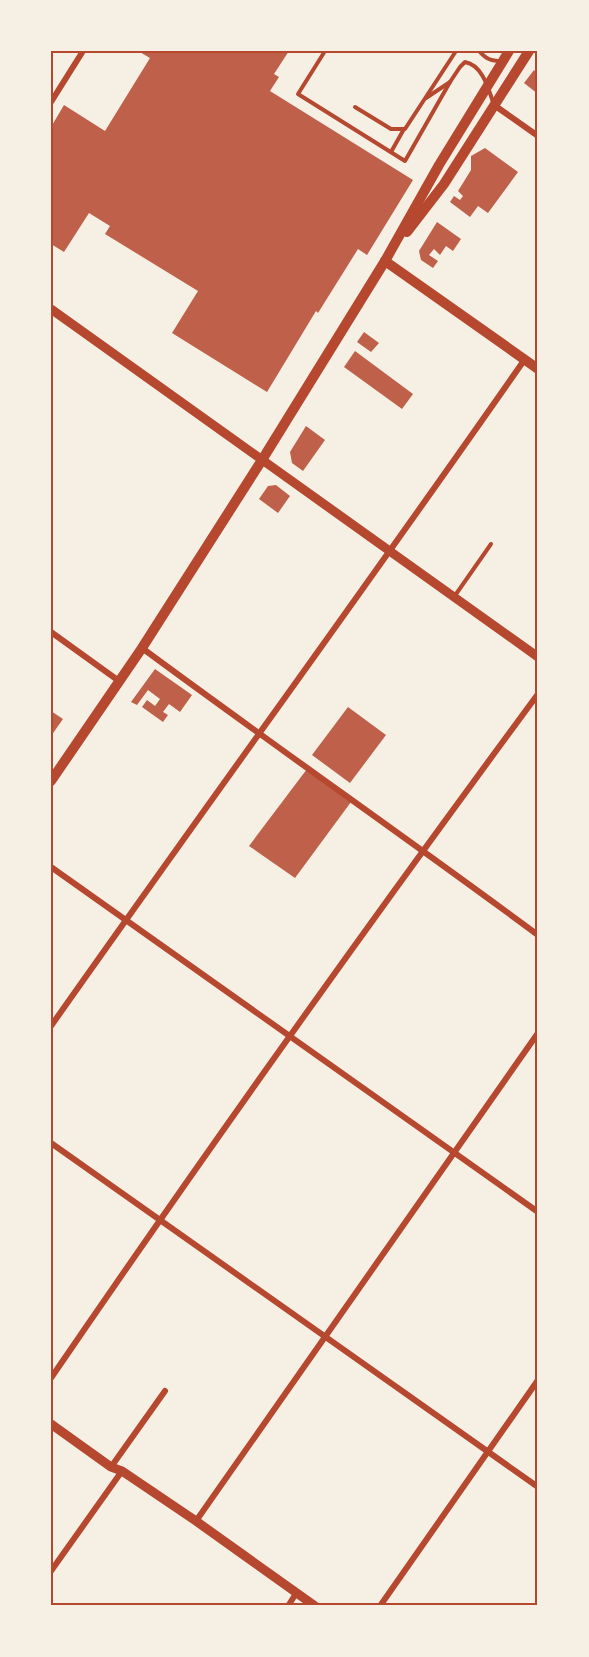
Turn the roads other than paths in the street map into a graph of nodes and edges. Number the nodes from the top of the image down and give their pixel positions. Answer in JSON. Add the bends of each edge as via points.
{"nodes":[{"id":1,"x":83,"y":51,"type":"edge"},
{"id":2,"x":325,"y":51,"type":"edge"},
{"id":3,"x":456,"y":51,"type":"edge"},
{"id":4,"x":479,"y":51,"type":"edge"},
{"id":5,"x":509,"y":51,"type":"edge"},
{"id":6,"x":529,"y":51,"type":"edge"},
{"id":7,"x":502,"y":62,"type":"junction"},
{"id":8,"x":450,"y":82,"type":"junction"},
{"id":9,"x":488,"y":86,"type":"junction"},
{"id":10,"x":424,"y":99,"type":"junction"},
{"id":11,"x":51,"y":102,"type":"edge"},
{"id":12,"x":494,"y":105,"type":"junction"},
{"id":13,"x":355,"y":107,"type":"dead end"},
{"id":14,"x":405,"y":129,"type":"junction"},
{"id":15,"x":538,"y":136,"type":"edge"},
{"id":16,"x":391,"y":152,"type":"junction"},
{"id":17,"x":385,"y":261,"type":"junction"},
{"id":18,"x":51,"y":309,"type":"edge"},
{"id":19,"x":525,"y":360,"type":"junction"},
{"id":20,"x":538,"y":369,"type":"edge"},
{"id":21,"x":262,"y":460,"type":"junction"},
{"id":22,"x":491,"y":544,"type":"dead end"},
{"id":23,"x":390,"y":552,"type":"junction"},
{"id":24,"x":453,"y":597,"type":"junction"},
{"id":25,"x":51,"y":632,"type":"edge"},
{"id":26,"x":142,"y":648,"type":"junction"},
{"id":27,"x":538,"y":657,"type":"edge"},
{"id":28,"x":119,"y":681,"type":"junction"},
{"id":29,"x":538,"y":694,"type":"edge"},
{"id":30,"x":257,"y":734,"type":"junction"},
{"id":31,"x":51,"y":781,"type":"edge"},
{"id":32,"x":423,"y":850,"type":"junction"},
{"id":33,"x":51,"y":867,"type":"edge"},
{"id":34,"x":125,"y":921,"type":"junction"},
{"id":35,"x":538,"y":935,"type":"edge"},
{"id":36,"x":51,"y":1026,"type":"edge"},
{"id":37,"x":538,"y":1033,"type":"edge"},
{"id":38,"x":291,"y":1036,"type":"junction"},
{"id":39,"x":51,"y":1143,"type":"edge"},
{"id":40,"x":453,"y":1152,"type":"junction"},
{"id":41,"x":538,"y":1212,"type":"edge"},
{"id":42,"x":159,"y":1220,"type":"junction"},
{"id":43,"x":324,"y":1336,"type":"junction"},
{"id":44,"x":51,"y":1378,"type":"edge"},
{"id":45,"x":538,"y":1380,"type":"edge"},
{"id":46,"x":165,"y":1391,"type":"dead end"},
{"id":47,"x":51,"y":1424,"type":"edge"},
{"id":48,"x":488,"y":1451,"type":"junction"},
{"id":49,"x":111,"y":1467,"type":"junction"},
{"id":50,"x":122,"y":1471,"type":"junction"},
{"id":51,"x":538,"y":1487,"type":"edge"},
{"id":52,"x":196,"y":1521,"type":"junction"},
{"id":53,"x":51,"y":1571,"type":"edge"},
{"id":54,"x":297,"y":1592,"type":"junction"},
{"id":55,"x":288,"y":1606,"type":"edge"},
{"id":56,"x":315,"y":1606,"type":"edge"},
{"id":57,"x":380,"y":1606,"type":"edge"}],
"edges":[{"from":1,"to":11,"type":"street"},
{"from":2,"to":16,"type":"lane","via":[[298,93]]},
{"from":3,"to":10,"type":"lane"},
{"from":4,"to":7,"type":"lane","via":[[491,61]]},
{"from":5,"to":7,"type":"main road"},
{"from":6,"to":12,"type":"main road"},
{"from":7,"to":9,"type":"main road"},
{"from":8,"to":9,"type":"lane","via":[[465,62],[472,63]]},
{"from":8,"to":10,"type":"lane"},
{"from":8,"to":16,"type":"lane","via":[[405,161]]},
{"from":9,"to":12,"type":"lane"},
{"from":9,"to":17,"type":"main road"},
{"from":10,"to":14,"type":"lane"},
{"from":12,"to":15,"type":"street"},
{"from":12,"to":17,"type":"main road","via":[[444,184]]},
{"from":13,"to":14,"type":"lane","via":[[391,129]]},
{"from":14,"to":16,"type":"lane"},
{"from":17,"to":19,"type":"main road"},
{"from":17,"to":21,"type":"main road"},
{"from":18,"to":21,"type":"street"},
{"from":19,"to":20,"type":"main road"},
{"from":19,"to":23,"type":"street"},
{"from":21,"to":23,"type":"street"},
{"from":21,"to":26,"type":"main road"},
{"from":22,"to":24,"type":"lane"},
{"from":23,"to":24,"type":"street"},
{"from":23,"to":30,"type":"street"},
{"from":24,"to":27,"type":"street"},
{"from":25,"to":28,"type":"street"},
{"from":26,"to":28,"type":"main road"},
{"from":26,"to":30,"type":"street"},
{"from":28,"to":31,"type":"main road"},
{"from":29,"to":32,"type":"street"},
{"from":30,"to":32,"type":"street"},
{"from":30,"to":34,"type":"street"},
{"from":32,"to":35,"type":"street"},
{"from":32,"to":38,"type":"street"},
{"from":33,"to":34,"type":"street"},
{"from":34,"to":36,"type":"street"},
{"from":34,"to":38,"type":"street"},
{"from":37,"to":40,"type":"street"},
{"from":38,"to":40,"type":"street"},
{"from":38,"to":42,"type":"street"},
{"from":39,"to":42,"type":"street"},
{"from":40,"to":41,"type":"street"},
{"from":40,"to":43,"type":"street"},
{"from":42,"to":43,"type":"street"},
{"from":42,"to":44,"type":"street"},
{"from":43,"to":48,"type":"street"},
{"from":43,"to":52,"type":"street"},
{"from":45,"to":48,"type":"street"},
{"from":46,"to":49,"type":"street"},
{"from":47,"to":49,"type":"street"},
{"from":48,"to":51,"type":"street"},
{"from":48,"to":57,"type":"street"},
{"from":49,"to":50,"type":"street"},
{"from":50,"to":52,"type":"street"},
{"from":50,"to":53,"type":"street"},
{"from":52,"to":54,"type":"street"},
{"from":54,"to":55,"type":"street"},
{"from":54,"to":56,"type":"street"}]}
